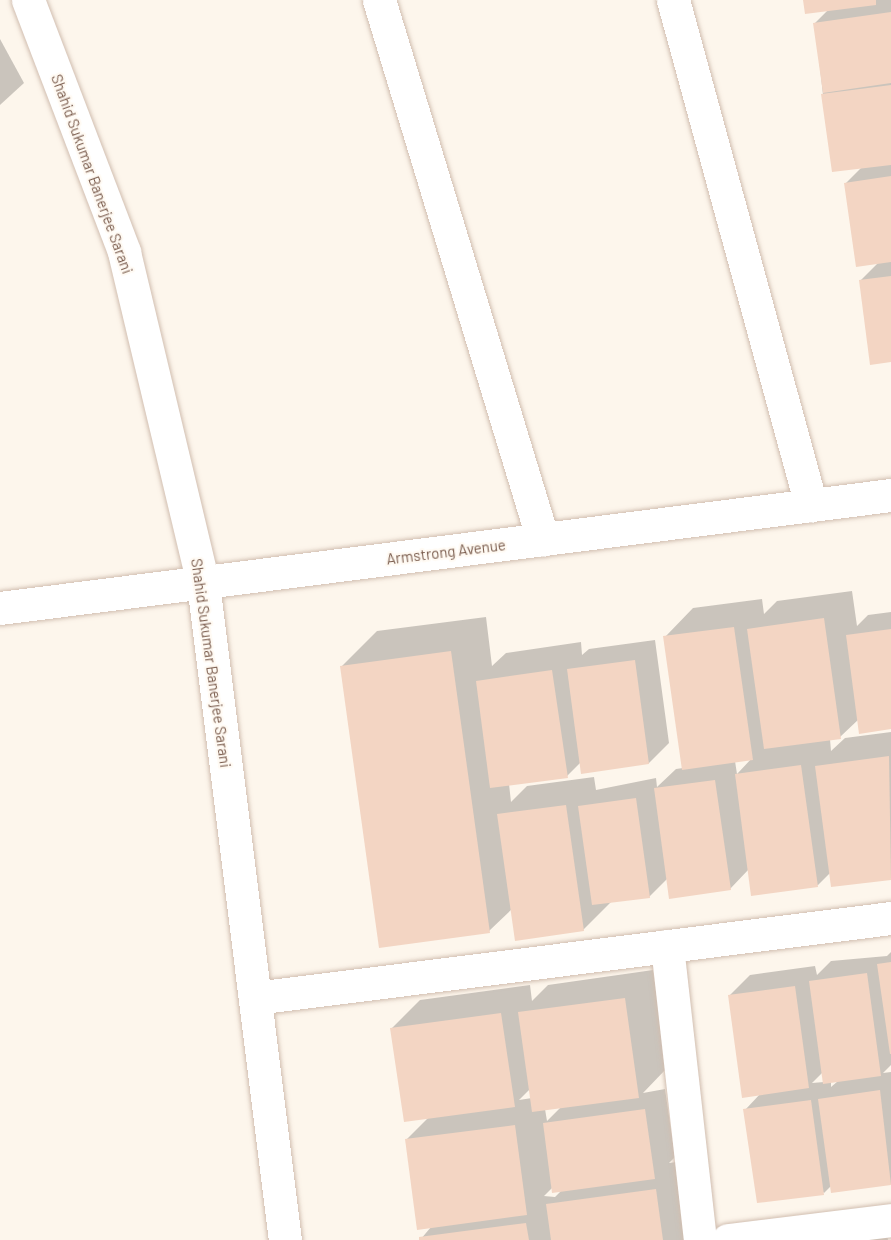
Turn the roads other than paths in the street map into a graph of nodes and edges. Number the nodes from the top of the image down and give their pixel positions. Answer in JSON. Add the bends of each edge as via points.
{"nodes":[{"id":1,"x":28,"y":0,"type":"edge"},
{"id":2,"x":378,"y":0,"type":"edge"},
{"id":3,"x":673,"y":0,"type":"edge"},
{"id":4,"x":891,"y":495,"type":"edge"},
{"id":5,"x":811,"y":505,"type":"junction"},
{"id":6,"x":543,"y":540,"type":"junction"},
{"id":7,"x":203,"y":583,"type":"junction"},
{"id":8,"x":0,"y":608,"type":"edge"},
{"id":9,"x":891,"y":918,"type":"edge"},
{"id":10,"x":667,"y":946,"type":"junction"},
{"id":11,"x":255,"y":998,"type":"junction"},
{"id":12,"x":891,"y":1220,"type":"edge"},
{"id":13,"x":285,"y":1240,"type":"edge"},
{"id":14,"x":700,"y":1240,"type":"edge"},
{"id":15,"x":728,"y":1240,"type":"edge"}],
"edges":[{"from":1,"to":7,"type":"street","name":"Shahid Sukumar Banerjee Sarani","via":[[124,252]]},
{"from":2,"to":6,"type":"street"},
{"from":3,"to":5,"type":"street"},
{"from":4,"to":5,"type":"street","name":"Armstrong Avenue"},
{"from":5,"to":6,"type":"street","name":"Armstrong Avenue"},
{"from":6,"to":7,"type":"street","name":"Armstrong Avenue"},
{"from":7,"to":8,"type":"street","name":"Armstrong Avenue"},
{"from":7,"to":11,"type":"street","name":"Shahid Sukumar Banerjee Sarani"},
{"from":9,"to":10,"type":"street"},
{"from":10,"to":11,"type":"street"},
{"from":10,"to":14,"type":"street"},
{"from":11,"to":13,"type":"street","name":"Shahid Sukumar Banerjee Sarani"},
{"from":12,"to":15,"type":"street"}]}
